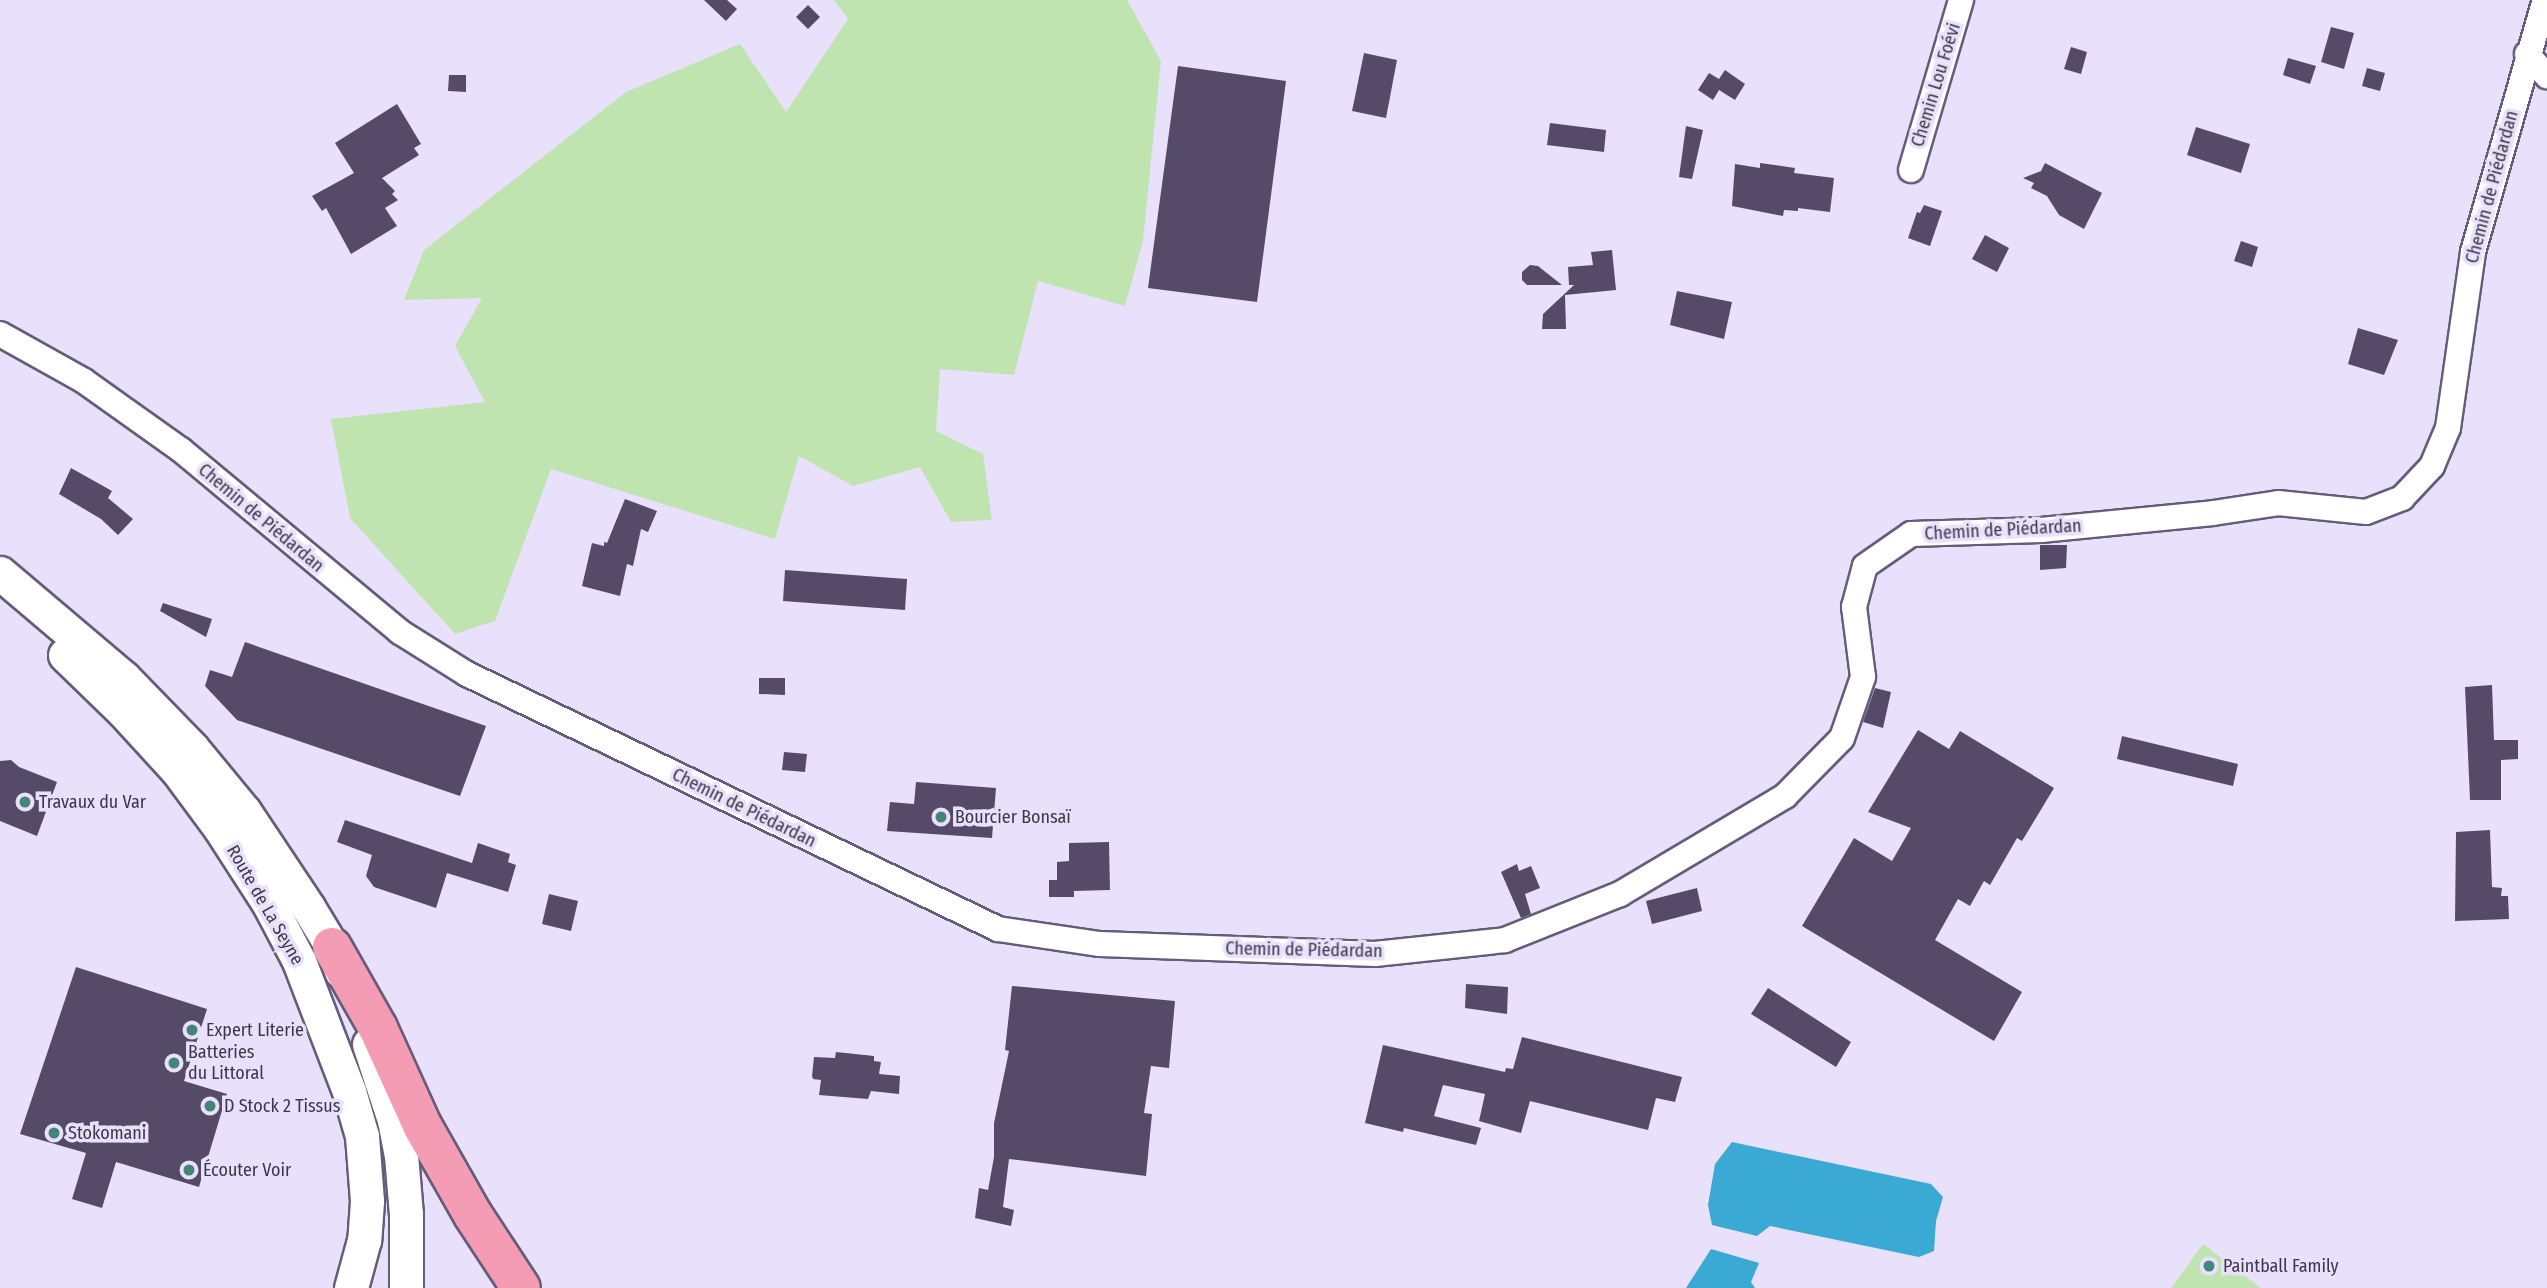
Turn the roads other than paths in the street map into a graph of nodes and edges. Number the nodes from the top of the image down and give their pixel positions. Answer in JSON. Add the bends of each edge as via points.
{"nodes":[{"id":1,"x":1961,"y":0,"type":"edge"},
{"id":2,"x":2545,"y":0,"type":"edge"},
{"id":3,"x":2528,"y":54,"type":"junction"},
{"id":4,"x":2547,"y":76,"type":"edge"},
{"id":5,"x":1911,"y":170,"type":"dead end"},
{"id":6,"x":0,"y":334,"type":"edge"},
{"id":7,"x":0,"y":573,"type":"edge"},
{"id":8,"x":0,"y":603,"type":"edge"},
{"id":9,"x":332,"y":947,"type":"junction"},
{"id":10,"x":351,"y":1288,"type":"edge"},
{"id":11,"x":406,"y":1288,"type":"edge"},
{"id":12,"x":522,"y":1288,"type":"edge"}],
"edges":[{"from":1,"to":5,"type":"street","name":"Chemin Lou Foévi"},
{"from":2,"to":3,"type":"street","name":"Chemin de Piédardan"},
{"from":3,"to":4,"type":"street"},
{"from":3,"to":6,"type":"street","name":"Chemin de Piédardan","via":[[2473,252],[2448,428],[2432,466],[2402,498],[2366,512],[2278,503],[2041,530],[1911,534],[1865,566],[1854,607],[1863,677],[1842,738],[1784,796],[1620,894],[1505,940],[1375,954],[1100,944],[998,929],[467,674],[400,632],[181,450],[84,381]]},
{"from":7,"to":9,"type":"main road","name":"Route de La Seyne","via":[[124,678],[192,748],[244,811]]},
{"from":8,"to":10,"type":"main road","name":"Route de La Seyne","via":[[64,654],[177,770],[227,838],[299,961],[362,1136],[368,1201],[364,1240]]},
{"from":9,"to":11,"type":"main road","name":"Route de La Seyne","via":[[394,1121],[406,1214]]},
{"from":9,"to":12,"type":"highway","via":[[378,1028],[423,1128]]}]}
